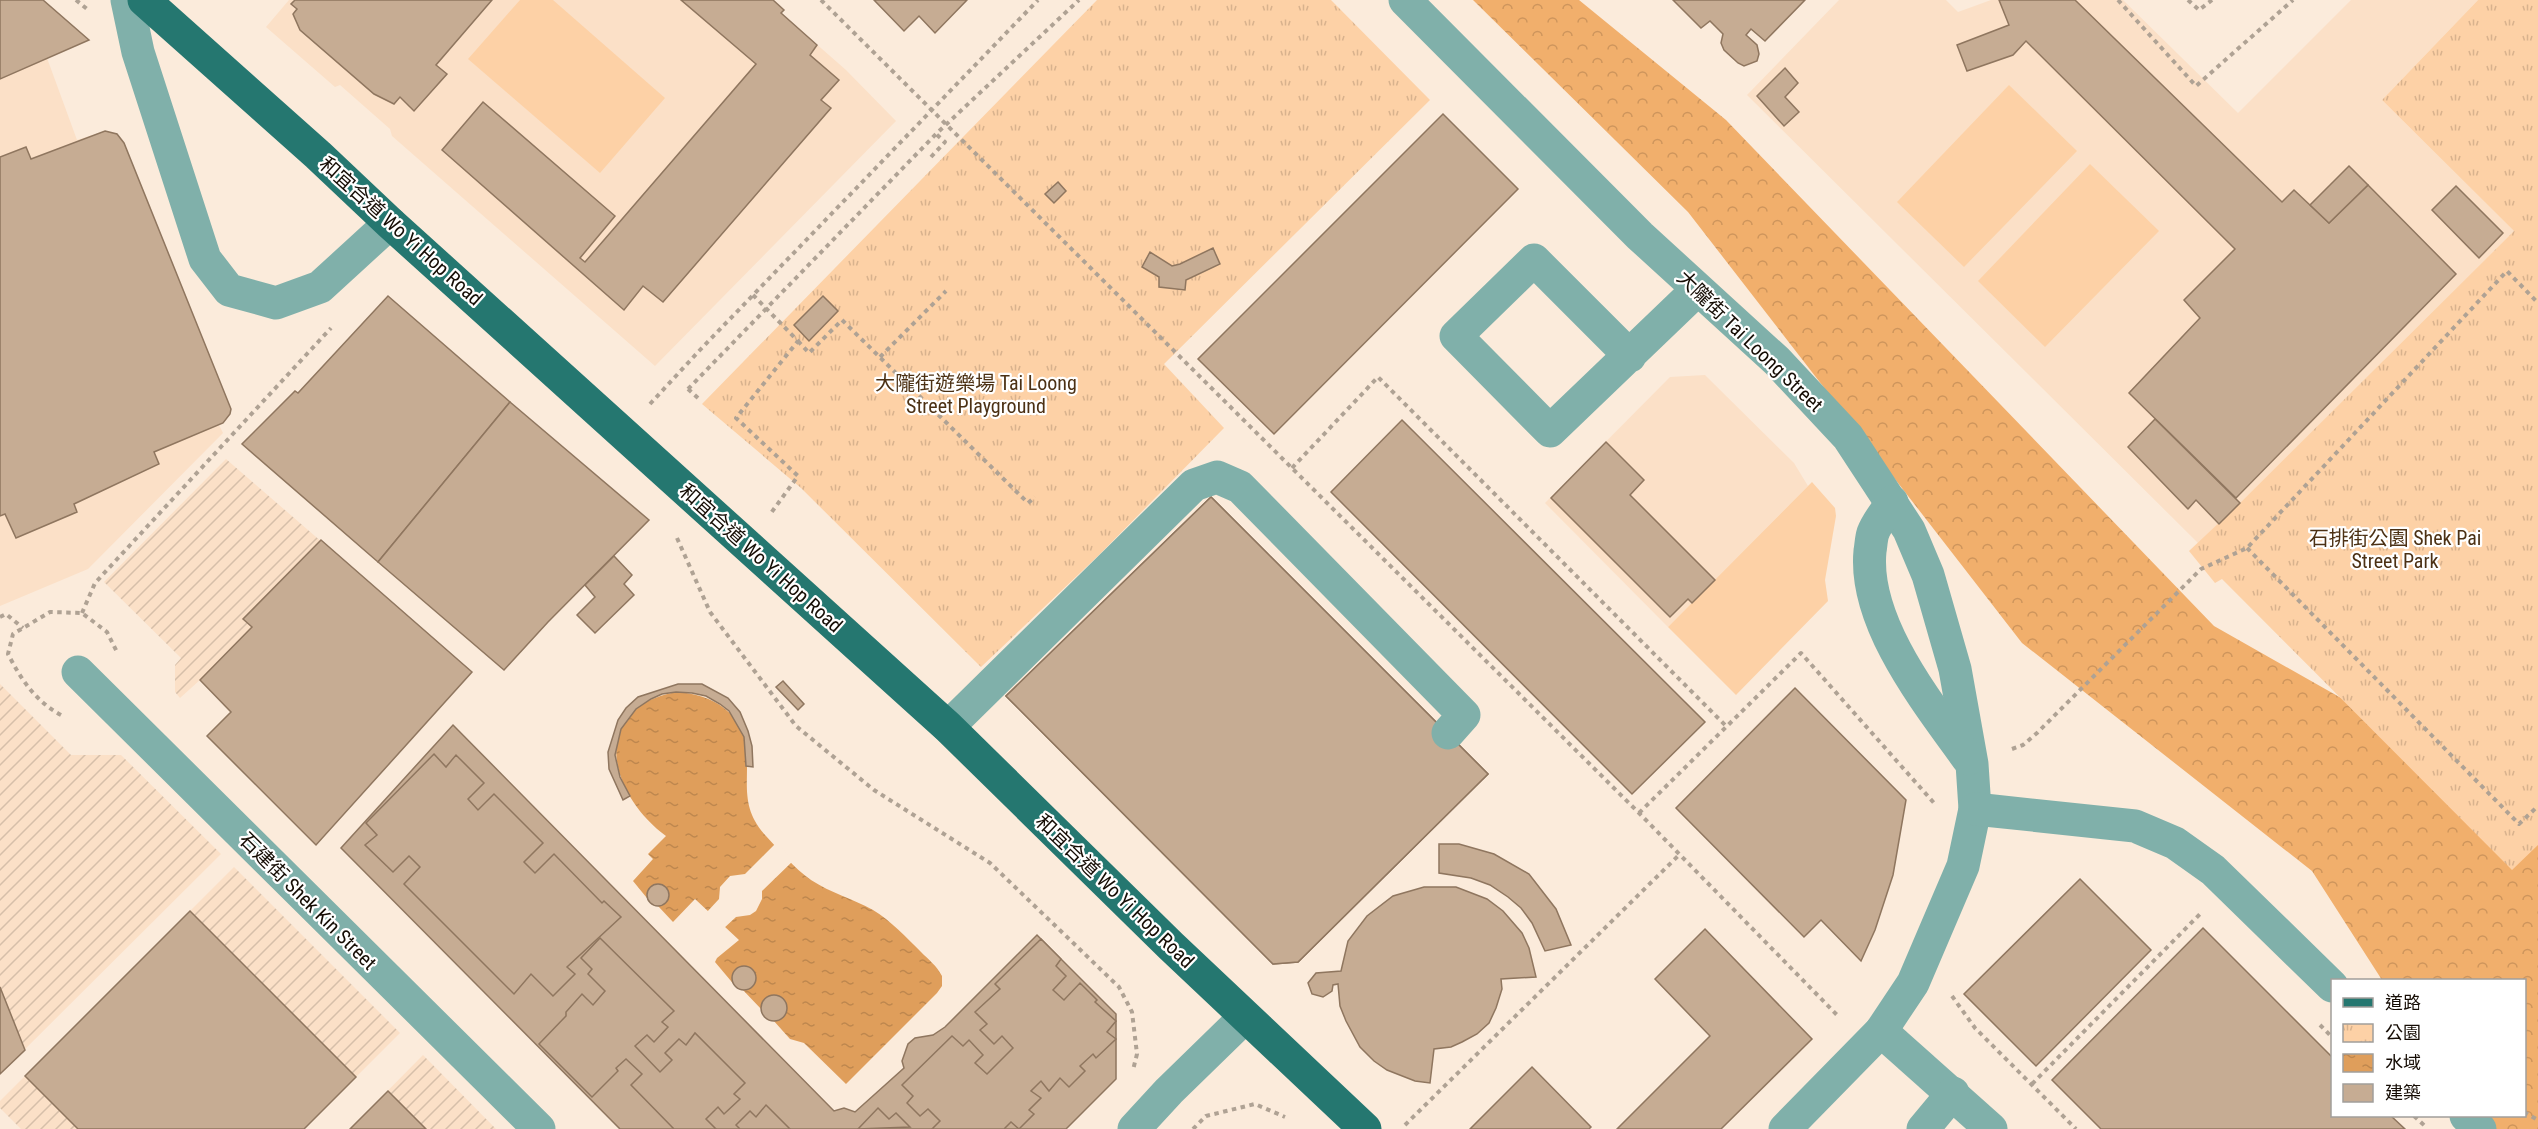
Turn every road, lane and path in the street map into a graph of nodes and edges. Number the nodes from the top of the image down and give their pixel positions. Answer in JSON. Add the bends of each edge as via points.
{"nodes":[{"id":1,"x":76,"y":0,"type":"edge"},
{"id":2,"x":128,"y":0,"type":"edge"},
{"id":3,"x":144,"y":0,"type":"edge"},
{"id":4,"x":821,"y":0,"type":"edge"},
{"id":5,"x":1038,"y":0,"type":"edge"},
{"id":6,"x":1079,"y":0,"type":"edge"},
{"id":7,"x":1405,"y":0,"type":"edge"},
{"id":8,"x":2118,"y":0,"type":"edge"},
{"id":9,"x":2188,"y":0,"type":"edge"},
{"id":10,"x":2212,"y":0,"type":"edge"},
{"id":11,"x":2293,"y":0,"type":"edge"},
{"id":12,"x":89,"y":11,"type":"dead end"},
{"id":13,"x":933,"y":111,"type":"junction"},
{"id":14,"x":936,"y":134,"type":"junction"},
{"id":15,"x":931,"y":157,"type":"dead end"},
{"id":16,"x":390,"y":223,"type":"junction"},
{"id":17,"x":1697,"y":290,"type":"junction"},
{"id":18,"x":946,"y":291,"type":"dead end"},
{"id":19,"x":753,"y":295,"type":"junction"},
{"id":20,"x":2538,"y":303,"type":"edge"},
{"id":21,"x":334,"y":324,"type":"dead end"},
{"id":22,"x":798,"y":341,"type":"junction"},
{"id":23,"x":1630,"y":356,"type":"junction"},
{"id":24,"x":880,"y":357,"type":"junction"},
{"id":25,"x":699,"y":399,"type":"dead end"},
{"id":26,"x":649,"y":406,"type":"dead end"},
{"id":27,"x":1292,"y":468,"type":"junction"},
{"id":28,"x":1035,"y":497,"type":"dead end"},
{"id":29,"x":1892,"y":502,"type":"junction"},
{"id":30,"x":770,"y":514,"type":"dead end"},
{"id":31,"x":677,"y":537,"type":"dead end"},
{"id":32,"x":2247,"y":548,"type":"junction"},
{"id":33,"x":82,"y":613,"type":"dead end"},
{"id":34,"x":0,"y":617,"type":"edge"},
{"id":35,"x":23,"y":628,"type":"dead end"},
{"id":36,"x":78,"y":672,"type":"dead end"},
{"id":37,"x":1727,"y":726,"type":"junction"},
{"id":38,"x":948,"y":727,"type":"junction"},
{"id":39,"x":1448,"y":733,"type":"dead end"},
{"id":40,"x":2012,"y":749,"type":"dead end"},
{"id":41,"x":1972,"y":764,"type":"junction"},
{"id":42,"x":2538,"y":806,"type":"edge"},
{"id":43,"x":1940,"y":809,"type":"dead end"},
{"id":44,"x":1975,"y":809,"type":"junction"},
{"id":45,"x":1639,"y":813,"type":"junction"},
{"id":46,"x":1680,"y":854,"type":"junction"},
{"id":47,"x":2202,"y":911,"type":"dead end"},
{"id":48,"x":2331,"y":985,"type":"edge"},
{"id":49,"x":1957,"y":1003,"type":"dead end"},
{"id":50,"x":1245,"y":1017,"type":"junction"},
{"id":51,"x":1841,"y":1019,"type":"dead end"},
{"id":52,"x":2316,"y":1021,"type":"dead end"},
{"id":53,"x":1881,"y":1031,"type":"junction"},
{"id":54,"x":2331,"y":1035,"type":"edge"},
{"id":55,"x":1132,"y":1072,"type":"dead end"},
{"id":56,"x":2031,"y":1084,"type":"junction"},
{"id":57,"x":1953,"y":1093,"type":"junction"},
{"id":58,"x":1285,"y":1117,"type":"dead end"},
{"id":59,"x":2415,"y":1117,"type":"edge"},
{"id":60,"x":2467,"y":1117,"type":"edge"},
{"id":61,"x":539,"y":1129,"type":"edge"},
{"id":62,"x":1134,"y":1129,"type":"edge"},
{"id":63,"x":1193,"y":1129,"type":"edge"},
{"id":64,"x":1365,"y":1129,"type":"edge"},
{"id":65,"x":1401,"y":1129,"type":"edge"},
{"id":66,"x":1785,"y":1129,"type":"edge"},
{"id":67,"x":1923,"y":1129,"type":"edge"},
{"id":68,"x":1991,"y":1129,"type":"edge"},
{"id":69,"x":2076,"y":1129,"type":"edge"},
{"id":70,"x":2429,"y":1129,"type":"edge"},
{"id":71,"x":2480,"y":1129,"type":"edge"}],
"edges":[{"from":1,"to":12,"type":"path"},
{"from":2,"to":16,"type":"street","via":[[138,52],[205,259],[229,290],[276,303],[320,287]]},
{"from":3,"to":16,"type":"main road","name":"和宜合道 Wo Yi Hop Road"},
{"from":4,"to":13,"type":"path"},
{"from":5,"to":13,"type":"path"},
{"from":6,"to":14,"type":"path","bridge":true},
{"from":7,"to":17,"type":"street","name":"大隴街 Tai Loong Street"},
{"from":8,"to":11,"type":"path","via":[[2196,86]]},
{"from":9,"to":10,"type":"path","via":[[2199,10]]},
{"from":13,"to":19,"type":"path"},
{"from":13,"to":27,"type":"path"},
{"from":14,"to":15,"type":"path","via":[[945,142]]},
{"from":14,"to":25,"type":"path","bridge":true,"via":[[688,388]]},
{"from":16,"to":38,"type":"main road","name":"和宜合道 Wo Yi Hop Road"},
{"from":17,"to":23,"type":"street"},
{"from":17,"to":29,"type":"street","name":"大隴街 Tai Loong Street","via":[[1778,361],[1840,429]]},
{"from":18,"to":24,"type":"path"},
{"from":19,"to":22,"type":"path"},
{"from":19,"to":26,"type":"path"},
{"from":20,"to":32,"type":"path","via":[[2507,271]]},
{"from":21,"to":33,"type":"path","via":[[95,583]]},
{"from":22,"to":24,"type":"path","via":[[809,353],[842,320]]},
{"from":22,"to":30,"type":"path","via":[[736,418],[798,476]]},
{"from":23,"to":23,"type":"street","via":[[1550,431],[1456,336],[1534,260]]},
{"from":24,"to":28,"type":"path","via":[[1028,503]]},
{"from":27,"to":37,"type":"path","via":[[1378,377]]},
{"from":27,"to":45,"type":"path"},
{"from":29,"to":41,"type":"street","name":"大隴街 Tai Loong Street","via":[[1909,530],[1935,597],[1955,669]]},
{"from":29,"to":41,"type":"street","via":[[1872,535],[1868,570],[1876,600],[1894,648],[1913,683]]},
{"from":31,"to":55,"type":"path","via":[[710,612],[796,726],[874,790],[990,863],[1119,987],[1132,1012],[1137,1054]]},
{"from":32,"to":40,"type":"path","via":[[2201,569],[2037,733]]},
{"from":32,"to":42,"type":"path","via":[[2519,824]]},
{"from":34,"to":35,"type":"path","via":[[6,614]]},
{"from":36,"to":61,"type":"street","name":"石建街 Shek Kin Street"},
{"from":37,"to":43,"type":"path","via":[[1801,653]]},
{"from":37,"to":45,"type":"path"},
{"from":38,"to":39,"type":"street","via":[[1194,485],[1217,477],[1240,487],[1309,575],[1464,715]]},
{"from":38,"to":50,"type":"main road","name":"和宜合道 Wo Yi Hop Road"},
{"from":41,"to":44,"type":"street","name":"大隴街 Tai Loong Street"},
{"from":44,"to":48,"type":"street","via":[[2135,826],[2175,843],[2213,870]]},
{"from":44,"to":53,"type":"street","name":"大隴街 Tai Loong Street","via":[[1963,866],[1912,983]]},
{"from":45,"to":46,"type":"path"},
{"from":46,"to":51,"type":"path"},
{"from":46,"to":65,"type":"path"},
{"from":47,"to":56,"type":"path"},
{"from":49,"to":56,"type":"path"},
{"from":50,"to":62,"type":"street"},
{"from":50,"to":64,"type":"main road","name":"和宜合道 Wo Yi Hop Road"},
{"from":52,"to":54,"type":"path"},
{"from":53,"to":57,"type":"street"},
{"from":53,"to":66,"type":"street","name":"大隴街 Tai Loong Street"},
{"from":56,"to":69,"type":"path"},
{"from":57,"to":67,"type":"street"},
{"from":57,"to":68,"type":"street"},
{"from":58,"to":63,"type":"path","via":[[1255,1104],[1206,1116]]},
{"from":59,"to":70,"type":"path"},
{"from":60,"to":71,"type":"street"}]}
